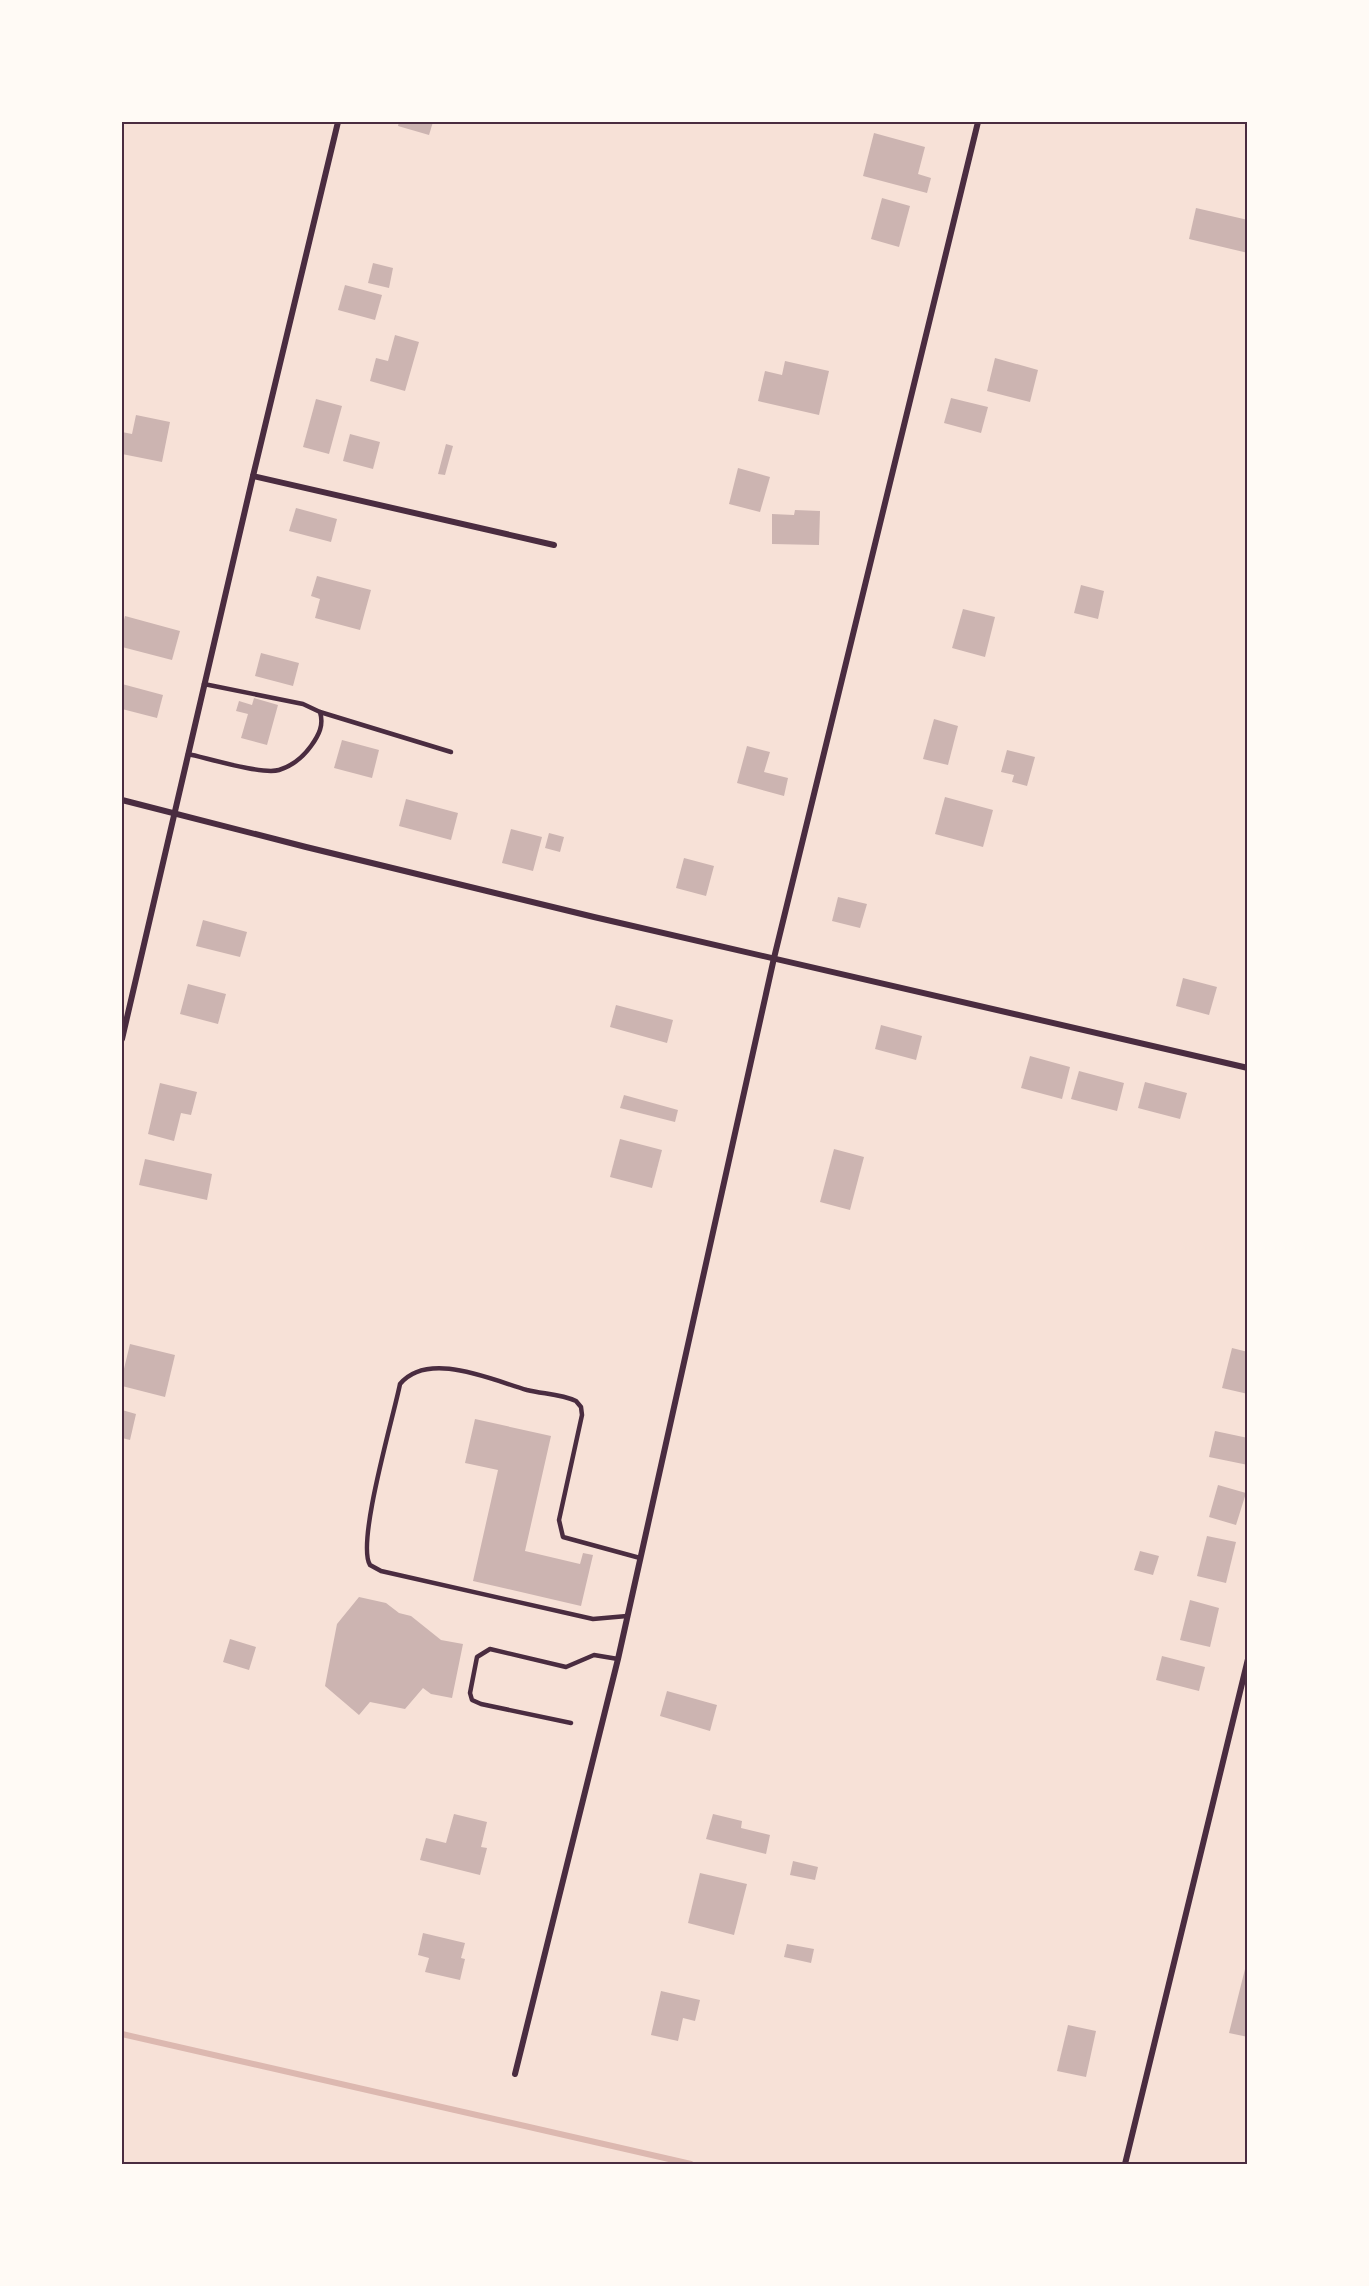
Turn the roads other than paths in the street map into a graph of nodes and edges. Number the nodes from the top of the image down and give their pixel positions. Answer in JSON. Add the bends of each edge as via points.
{"nodes":[{"id":1,"x":338,"y":122,"type":"edge"},
{"id":2,"x":978,"y":122,"type":"edge"},
{"id":3,"x":252,"y":476,"type":"junction"},
{"id":4,"x":554,"y":545,"type":"dead end"},
{"id":5,"x":204,"y":684,"type":"junction"},
{"id":6,"x":320,"y":712,"type":"junction"},
{"id":7,"x":451,"y":752,"type":"dead end"},
{"id":8,"x":188,"y":754,"type":"junction"},
{"id":9,"x":122,"y":800,"type":"edge"},
{"id":10,"x":174,"y":813,"type":"junction"},
{"id":11,"x":774,"y":958,"type":"junction"},
{"id":12,"x":122,"y":1038,"type":"edge"},
{"id":13,"x":1248,"y":1068,"type":"edge"},
{"id":14,"x":640,"y":1558,"type":"junction"},
{"id":15,"x":627,"y":1616,"type":"junction"},
{"id":16,"x":618,"y":1659,"type":"junction"},
{"id":17,"x":1248,"y":1659,"type":"edge"},
{"id":18,"x":571,"y":1723,"type":"dead end"},
{"id":19,"x":515,"y":2074,"type":"dead end"},
{"id":20,"x":1125,"y":2164,"type":"edge"}],
"edges":[{"from":1,"to":3,"type":"street"},
{"from":2,"to":11,"type":"street"},
{"from":3,"to":4,"type":"street"},
{"from":3,"to":5,"type":"street"},
{"from":5,"to":6,"type":"lane","via":[[303,704]]},
{"from":5,"to":8,"type":"street"},
{"from":6,"to":7,"type":"lane"},
{"from":6,"to":8,"type":"lane","via":[[320,732],[315,742],[294,763],[277,771]]},
{"from":8,"to":10,"type":"street"},
{"from":9,"to":10,"type":"street"},
{"from":10,"to":11,"type":"street"},
{"from":10,"to":12,"type":"street"},
{"from":11,"to":13,"type":"street"},
{"from":11,"to":14,"type":"street"},
{"from":14,"to":15,"type":"street"},
{"from":14,"to":15,"type":"lane","via":[[563,1537],[560,1530],[582,1415],[576,1401],[454,1368],[414,1372],[400,1384],[372,1510],[365,1555],[370,1565],[593,1619]]},
{"from":15,"to":16,"type":"street"},
{"from":16,"to":18,"type":"lane","via":[[594,1655],[566,1667],[490,1649],[477,1657],[472,1700]]},
{"from":16,"to":19,"type":"street"},
{"from":17,"to":20,"type":"street"}]}
